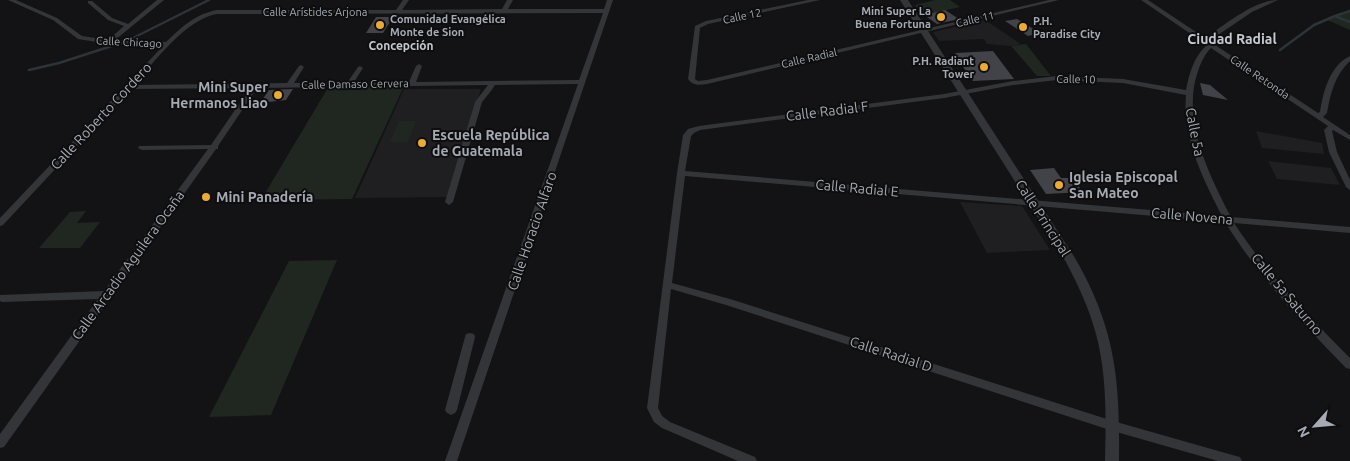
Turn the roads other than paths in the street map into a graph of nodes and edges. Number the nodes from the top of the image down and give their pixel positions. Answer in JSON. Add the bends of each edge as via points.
{"nodes":[{"id":1,"x":11,"y":0,"type":"edge"},
{"id":2,"x":161,"y":0,"type":"edge"},
{"id":3,"x":406,"y":0,"type":"edge"},
{"id":4,"x":510,"y":0,"type":"edge"},
{"id":5,"x":610,"y":0,"type":"edge"},
{"id":6,"x":816,"y":0,"type":"edge"},
{"id":7,"x":904,"y":0,"type":"edge"},
{"id":8,"x":1056,"y":0,"type":"edge"},
{"id":9,"x":1144,"y":0,"type":"edge"},
{"id":10,"x":1275,"y":0,"type":"edge"},
{"id":11,"x":90,"y":2,"type":"dead end"},
{"id":12,"x":208,"y":4,"type":"dead end"},
{"id":13,"x":504,"y":11,"type":"junction"},
{"id":14,"x":606,"y":11,"type":"junction"},
{"id":15,"x":398,"y":12,"type":"junction"},
{"id":16,"x":204,"y":14,"type":"junction"},
{"id":17,"x":129,"y":26,"type":"junction"},
{"id":18,"x":923,"y":30,"type":"junction"},
{"id":19,"x":111,"y":42,"type":"junction"},
{"id":20,"x":124,"y":43,"type":"joint"},
{"id":21,"x":1209,"y":43,"type":"junction"},
{"id":22,"x":168,"y":44,"type":"junction"},
{"id":23,"x":1350,"y":58,"type":"edge"},
{"id":24,"x":420,"y":66,"type":"dead end"},
{"id":25,"x":301,"y":67,"type":"dead end"},
{"id":26,"x":360,"y":68,"type":"dead end"},
{"id":27,"x":582,"y":82,"type":"junction"},
{"id":28,"x":412,"y":83,"type":"junction"},
{"id":29,"x":492,"y":83,"type":"junction"},
{"id":30,"x":694,"y":83,"type":"joint"},
{"id":31,"x":350,"y":84,"type":"junction"},
{"id":32,"x":289,"y":85,"type":"junction"},
{"id":33,"x":255,"y":86,"type":"junction"},
{"id":34,"x":129,"y":87,"type":"junction"},
{"id":35,"x":963,"y":92,"type":"junction"},
{"id":36,"x":1189,"y":93,"type":"junction"},
{"id":37,"x":1319,"y":116,"type":"junction"},
{"id":38,"x":1333,"y":126,"type":"junction"},
{"id":39,"x":1350,"y":138,"type":"edge"},
{"id":40,"x":215,"y":146,"type":"junction"},
{"id":41,"x":142,"y":148,"type":"dead end"},
{"id":42,"x":681,"y":173,"type":"junction"},
{"id":43,"x":1350,"y":187,"type":"edge"},
{"id":44,"x":449,"y":202,"type":"dead end"},
{"id":45,"x":1033,"y":202,"type":"junction"},
{"id":46,"x":1228,"y":220,"type":"junction"},
{"id":47,"x":0,"y":223,"type":"edge"},
{"id":48,"x":1350,"y":230,"type":"edge"},
{"id":49,"x":668,"y":285,"type":"junction"},
{"id":50,"x":105,"y":296,"type":"junction"},
{"id":51,"x":2,"y":298,"type":"dead end"},
{"id":52,"x":470,"y":337,"type":"dead end"},
{"id":53,"x":1350,"y":365,"type":"edge"},
{"id":54,"x":456,"y":396,"type":"junction"},
{"id":55,"x":473,"y":396,"type":"junction"},
{"id":56,"x":451,"y":410,"type":"dead end"},
{"id":57,"x":1113,"y":426,"type":"junction"},
{"id":58,"x":0,"y":443,"type":"edge"},
{"id":59,"x":451,"y":461,"type":"edge"},
{"id":60,"x":751,"y":461,"type":"edge"},
{"id":61,"x":1112,"y":461,"type":"edge"},
{"id":62,"x":1236,"y":461,"type":"edge"}],
"edges":[{"from":1,"to":19,"type":"street","name":"Calle Chicago","via":[[55,20],[80,38]]},
{"from":2,"to":17,"type":"street"},
{"from":3,"to":15,"type":"street"},
{"from":4,"to":13,"type":"street"},
{"from":5,"to":14,"type":"street","name":"Calle Horacio Alfaro"},
{"from":6,"to":30,"type":"street","name":"Calle 12","via":[[696,27],[691,79]]},
{"from":7,"to":18,"type":"street","name":"Calle Principal"},
{"from":8,"to":18,"type":"street","name":"Calle 11"},
{"from":9,"to":21,"type":"street","name":"Calle Retonda"},
{"from":10,"to":21,"type":"street","via":[[1250,11]]},
{"from":11,"to":17,"type":"street","via":[[110,19]]},
{"from":12,"to":16,"type":"street"},
{"from":13,"to":14,"type":"street","name":"Calle Arístides Arjona"},
{"from":13,"to":15,"type":"street","name":"Calle Arístides Arjona"},
{"from":14,"to":27,"type":"street","name":"Calle Horacio Alfaro"},
{"from":15,"to":16,"type":"street","name":"Calle Arístides Arjona"},
{"from":16,"to":22,"type":"street","name":"Calle Roberto Cordero","via":[[194,19]]},
{"from":17,"to":19,"type":"street"},
{"from":18,"to":30,"type":"street","name":"Calle Radial"},
{"from":18,"to":35,"type":"street","name":"Calle Principal"},
{"from":19,"to":20,"type":"street","name":"Calle Chicago"},
{"from":20,"to":22,"type":"street","name":"Calle Chicago"},
{"from":21,"to":36,"type":"street","name":"Calle 5a","via":[[1196,68]]},
{"from":21,"to":37,"type":"street","name":"Calle Retonda"},
{"from":22,"to":34,"type":"street","name":"Calle Roberto Cordero"},
{"from":23,"to":37,"type":"street","via":[[1333,79],[1323,113]]},
{"from":24,"to":28,"type":"street"},
{"from":25,"to":32,"type":"street"},
{"from":26,"to":31,"type":"street"},
{"from":27,"to":29,"type":"street","name":"Calle Damaso Cervera"},
{"from":27,"to":55,"type":"street","name":"Calle Horacio Alfaro"},
{"from":28,"to":29,"type":"street","name":"Calle Damaso Cervera"},
{"from":28,"to":31,"type":"street","name":"Calle Damaso Cervera"},
{"from":29,"to":44,"type":"street","via":[[479,102]]},
{"from":31,"to":32,"type":"street","name":"Calle Damaso Cervera"},
{"from":32,"to":33,"type":"street","name":"Calle Damaso Cervera"},
{"from":33,"to":34,"type":"street","name":"Calle Damaso Cervera"},
{"from":33,"to":40,"type":"street","name":"Calle Arcadio Aguilera Ocaña"},
{"from":34,"to":47,"type":"street","name":"Calle Roberto Cordero"},
{"from":35,"to":36,"type":"street","name":"Calle 10","via":[[1058,78],[1123,81]]},
{"from":35,"to":42,"type":"street","name":"Calle Radial F","via":[[699,128],[687,135]]},
{"from":35,"to":45,"type":"street","name":"Calle Principal"},
{"from":36,"to":46,"type":"street","name":"Calle 5a","via":[[1198,156]]},
{"from":37,"to":38,"type":"street","name":"Calle Retonda"},
{"from":38,"to":39,"type":"street","name":"Calle Retonda"},
{"from":38,"to":43,"type":"street","via":[[1328,130],[1329,140]]},
{"from":40,"to":41,"type":"street"},
{"from":40,"to":50,"type":"street","name":"Calle Arcadio Aguilera Ocaña"},
{"from":42,"to":45,"type":"street","name":"Calle Radial E"},
{"from":42,"to":49,"type":"street"},
{"from":45,"to":46,"type":"street","name":"Calle Novena"},
{"from":45,"to":57,"type":"street","name":"Calle Principal","via":[[1071,261],[1096,313],[1108,361]]},
{"from":46,"to":48,"type":"street","name":"Calle Novena"},
{"from":46,"to":53,"type":"street","name":"Calle 5a Saturno","via":[[1305,319]]},
{"from":49,"to":57,"type":"street","name":"Calle Radial D"},
{"from":49,"to":60,"type":"street","via":[[652,408],[666,425]]},
{"from":50,"to":51,"type":"street"},
{"from":50,"to":58,"type":"street","name":"Calle Arcadio Aguilera Ocaña"},
{"from":52,"to":54,"type":"street"},
{"from":54,"to":55,"type":"street"},
{"from":54,"to":56,"type":"street"},
{"from":55,"to":59,"type":"street","name":"Calle Horacio Alfaro"},
{"from":57,"to":61,"type":"street","name":"Calle Principal"},
{"from":57,"to":62,"type":"street","name":"Calle Radial D"}]}
